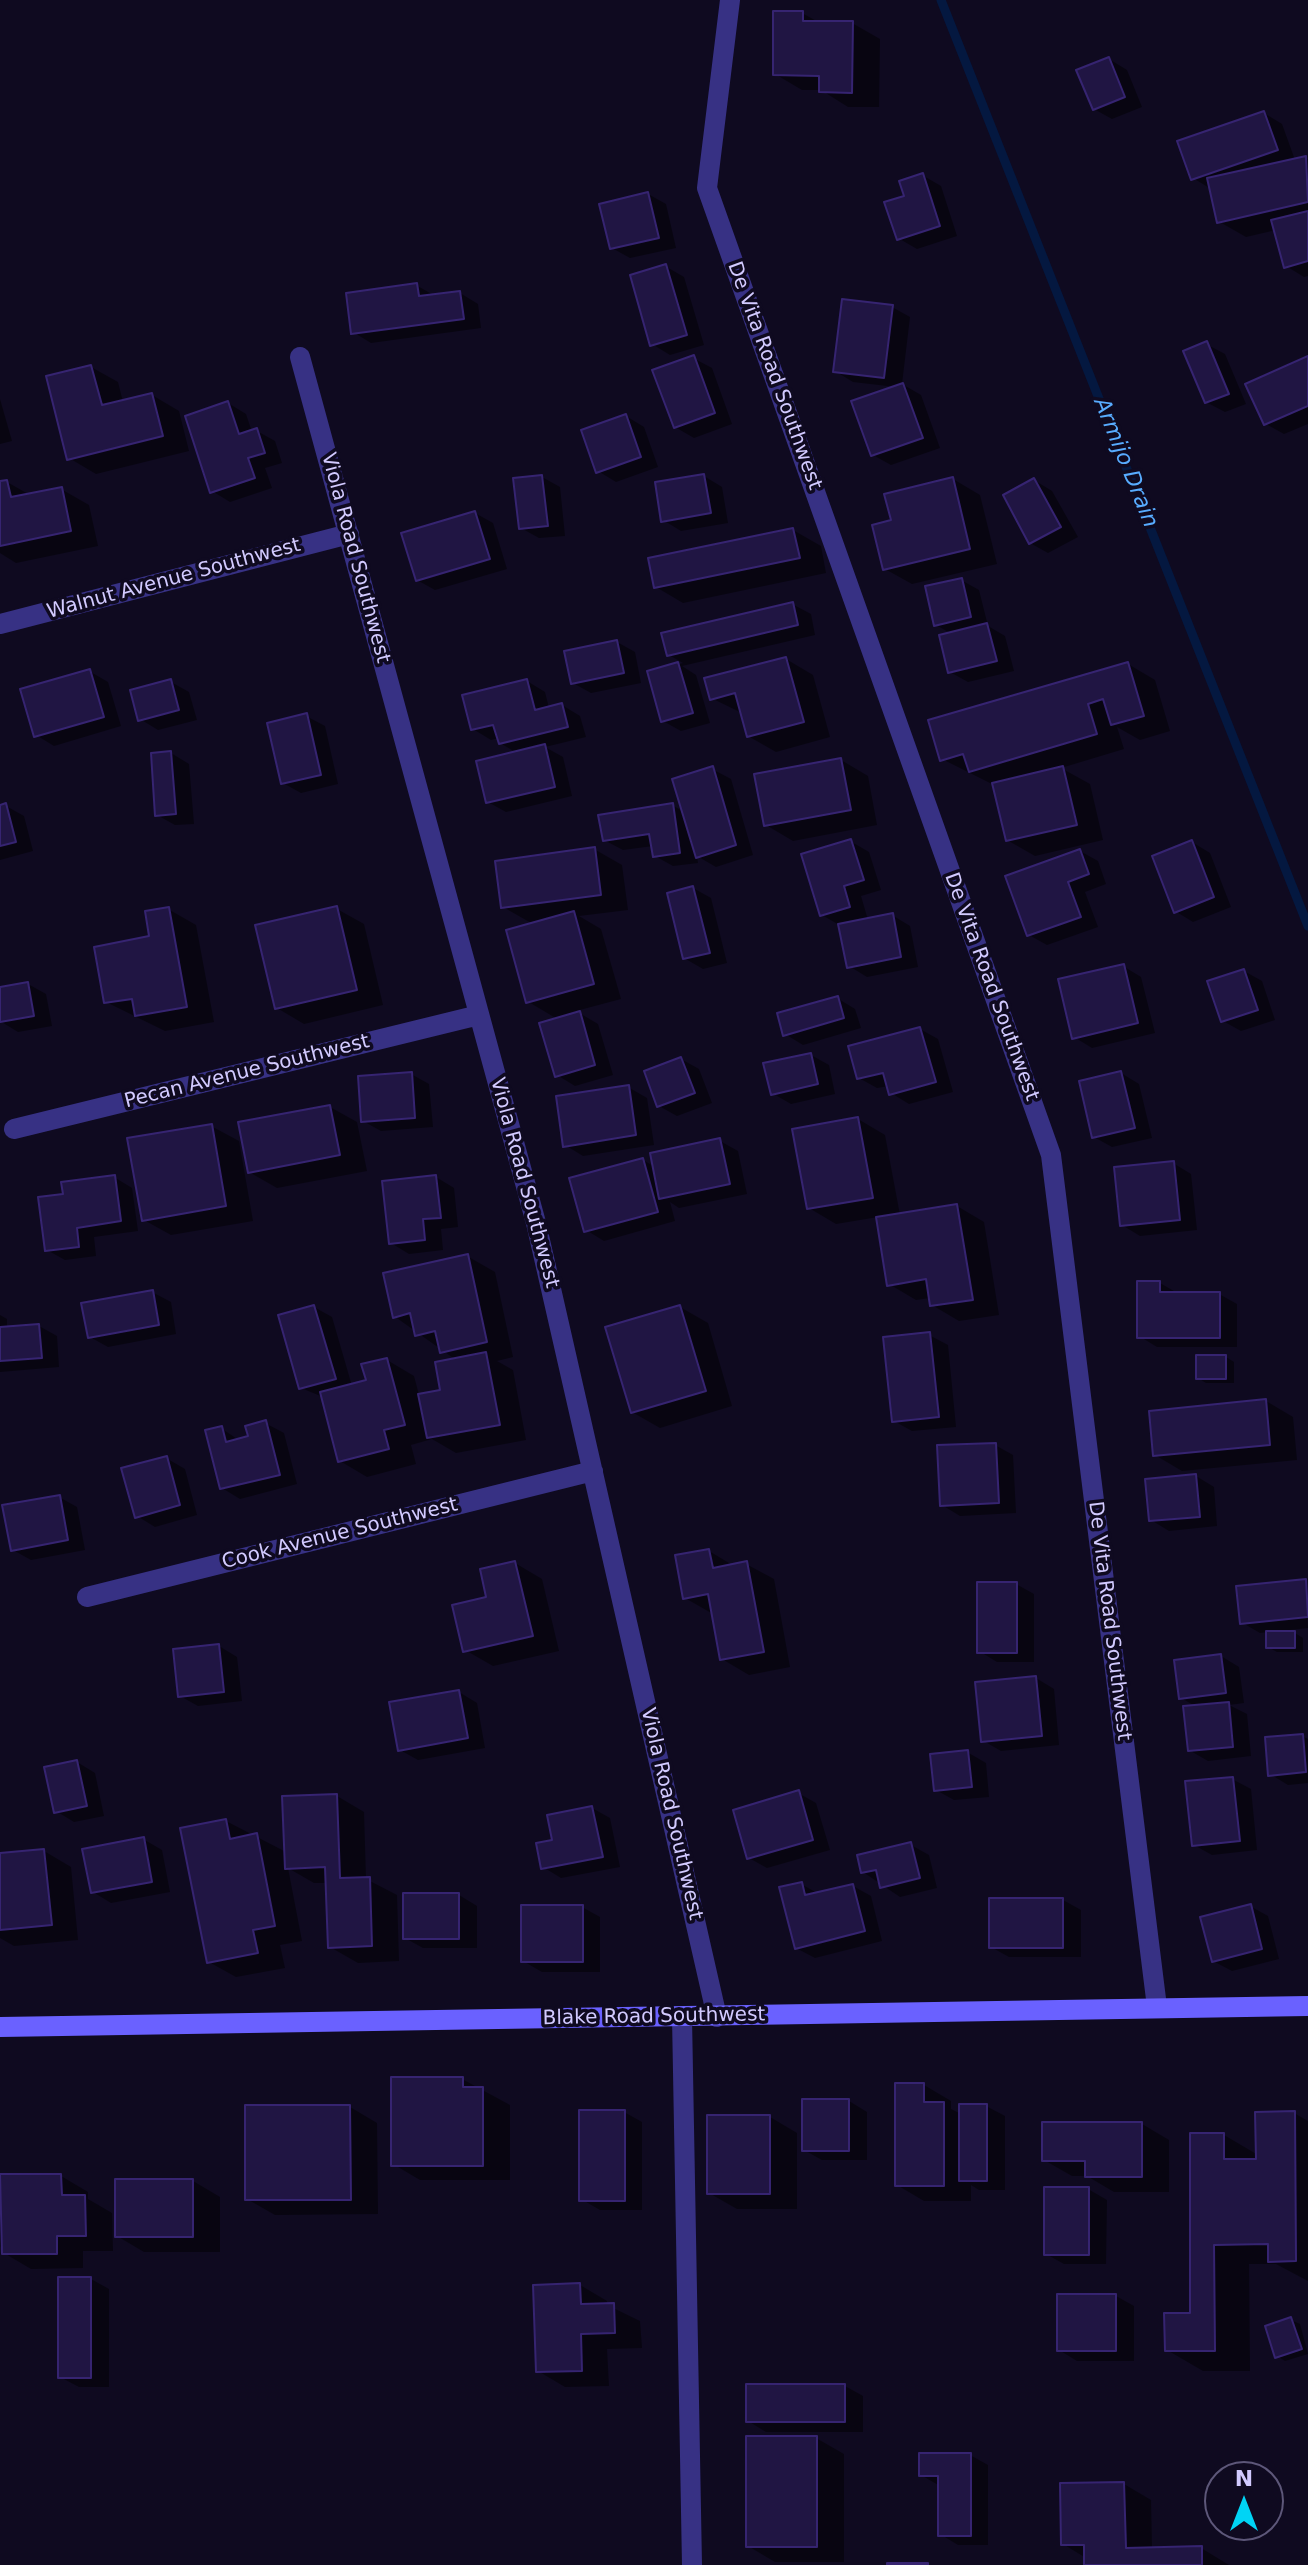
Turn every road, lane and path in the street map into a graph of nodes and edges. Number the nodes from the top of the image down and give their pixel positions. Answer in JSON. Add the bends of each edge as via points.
{"nodes":[{"id":1,"x":730,"y":0,"type":"edge"},
{"id":2,"x":300,"y":357,"type":"dead end"},
{"id":3,"x":349,"y":534,"type":"junction"},
{"id":4,"x":0,"y":624,"type":"edge"},
{"id":5,"x":479,"y":1015,"type":"junction"},
{"id":6,"x":14,"y":1129,"type":"dead end"},
{"id":7,"x":593,"y":1471,"type":"junction"},
{"id":8,"x":87,"y":1597,"type":"dead end"},
{"id":9,"x":1308,"y":2006,"type":"edge"},
{"id":10,"x":1157,"y":2007,"type":"junction"},
{"id":11,"x":682,"y":2017,"type":"junction"},
{"id":12,"x":717,"y":2017,"type":"junction"},
{"id":13,"x":0,"y":2027,"type":"edge"},
{"id":14,"x":692,"y":2565,"type":"edge"}],
"edges":[{"from":1,"to":10,"type":"street","name":"De Vita Road Southwest","via":[[707,188],[1051,1155]]},
{"from":2,"to":3,"type":"street","name":"Viola Road Southwest"},
{"from":3,"to":4,"type":"street","name":"Walnut Avenue Southwest"},
{"from":3,"to":5,"type":"street","name":"Viola Road Southwest"},
{"from":5,"to":6,"type":"street","name":"Pecan Avenue Southwest"},
{"from":5,"to":7,"type":"street","name":"Viola Road Southwest","via":[[536,1223]]},
{"from":7,"to":8,"type":"street","name":"Cook Avenue Southwest"},
{"from":7,"to":12,"type":"street","name":"Viola Road Southwest"},
{"from":9,"to":10,"type":"street","name":"Blake Road Southwest"},
{"from":10,"to":12,"type":"street","name":"Blake Road Southwest"},
{"from":11,"to":12,"type":"street","name":"Blake Road Southwest"},
{"from":11,"to":13,"type":"street","name":"Blake Road Southwest"},
{"from":11,"to":14,"type":"street"}]}
